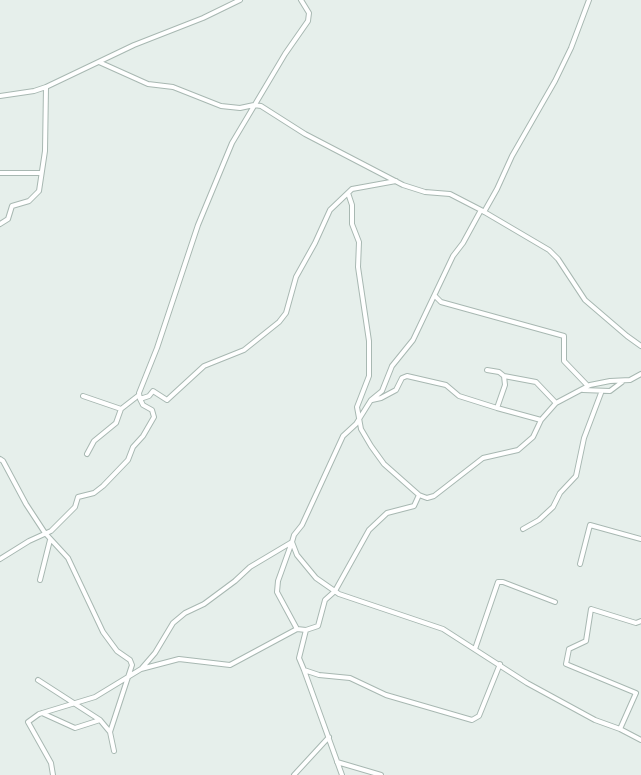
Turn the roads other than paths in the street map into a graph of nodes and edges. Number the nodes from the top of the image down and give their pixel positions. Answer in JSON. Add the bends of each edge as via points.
{"nodes":[{"id":1,"x":240,"y":0,"type":"edge"},
{"id":2,"x":301,"y":0,"type":"edge"},
{"id":3,"x":589,"y":0,"type":"edge"},
{"id":4,"x":99,"y":62,"type":"junction"},
{"id":5,"x":46,"y":87,"type":"junction"},
{"id":6,"x":0,"y":96,"type":"edge"},
{"id":7,"x":254,"y":105,"type":"junction"},
{"id":8,"x":0,"y":173,"type":"edge"},
{"id":9,"x":40,"y":173,"type":"junction"},
{"id":10,"x":397,"y":181,"type":"junction"},
{"id":11,"x":348,"y":193,"type":"junction"},
{"id":12,"x":482,"y":211,"type":"junction"},
{"id":13,"x":0,"y":224,"type":"edge"},
{"id":14,"x":435,"y":296,"type":"junction"},
{"id":15,"x":641,"y":346,"type":"edge"},
{"id":16,"x":487,"y":370,"type":"dead end"},
{"id":17,"x":504,"y":376,"type":"junction"},
{"id":18,"x":640,"y":376,"type":"edge"},
{"id":19,"x":622,"y":382,"type":"junction"},
{"id":20,"x":588,"y":386,"type":"junction"},
{"id":21,"x":580,"y":390,"type":"junction"},
{"id":22,"x":602,"y":392,"type":"junction"},
{"id":23,"x":83,"y":396,"type":"dead end"},
{"id":24,"x":140,"y":397,"type":"junction"},
{"id":25,"x":371,"y":400,"type":"junction"},
{"id":26,"x":556,"y":403,"type":"junction"},
{"id":27,"x":497,"y":408,"type":"junction"},
{"id":28,"x":122,"y":410,"type":"junction"},
{"id":29,"x":360,"y":420,"type":"junction"},
{"id":30,"x":541,"y":420,"type":"junction"},
{"id":31,"x":87,"y":454,"type":"dead end"},
{"id":32,"x":0,"y":459,"type":"edge"},
{"id":33,"x":419,"y":495,"type":"junction"},
{"id":34,"x":523,"y":529,"type":"dead end"},
{"id":35,"x":45,"y":533,"type":"junction"},
{"id":36,"x":641,"y":539,"type":"edge"},
{"id":37,"x":50,"y":540,"type":"junction"},
{"id":38,"x":292,"y":542,"type":"junction"},
{"id":39,"x":0,"y":559,"type":"edge"},
{"id":40,"x":580,"y":564,"type":"dead end"},
{"id":41,"x":40,"y":580,"type":"dead end"},
{"id":42,"x":335,"y":591,"type":"junction"},
{"id":43,"x":555,"y":602,"type":"dead end"},
{"id":44,"x":641,"y":621,"type":"edge"},
{"id":45,"x":297,"y":629,"type":"junction"},
{"id":46,"x":306,"y":630,"type":"junction"},
{"id":47,"x":474,"y":649,"type":"junction"},
{"id":48,"x":500,"y":664,"type":"junction"},
{"id":49,"x":141,"y":669,"type":"junction"},
{"id":50,"x":304,"y":670,"type":"junction"},
{"id":51,"x":130,"y":674,"type":"junction"},
{"id":52,"x":38,"y":680,"type":"dead end"},
{"id":53,"x":77,"y":704,"type":"junction"},
{"id":54,"x":42,"y":714,"type":"junction"},
{"id":55,"x":100,"y":720,"type":"junction"},
{"id":56,"x":620,"y":729,"type":"junction"},
{"id":57,"x":110,"y":732,"type":"junction"},
{"id":58,"x":328,"y":737,"type":"junction"},
{"id":59,"x":641,"y":740,"type":"edge"},
{"id":60,"x":114,"y":751,"type":"dead end"},
{"id":61,"x":338,"y":762,"type":"junction"},
{"id":62,"x":53,"y":775,"type":"edge"},
{"id":63,"x":294,"y":775,"type":"edge"},
{"id":64,"x":342,"y":775,"type":"edge"},
{"id":65,"x":381,"y":775,"type":"edge"}],
"edges":[{"from":1,"to":4,"type":"street"},
{"from":2,"to":7,"type":"street","via":[[309,13],[308,21]]},
{"from":3,"to":12,"type":"street","via":[[555,80]]},
{"from":4,"to":5,"type":"street"},
{"from":4,"to":7,"type":"street","via":[[148,84],[173,87],[221,106],[240,108]]},
{"from":5,"to":6,"type":"street"},
{"from":5,"to":9,"type":"street","via":[[45,151]]},
{"from":7,"to":10,"type":"street"},
{"from":7,"to":24,"type":"street","via":[[208,196]]},
{"from":8,"to":9,"type":"street"},
{"from":9,"to":13,"type":"street","via":[[39,191],[26,202],[13,205],[8,219]]},
{"from":10,"to":11,"type":"street","via":[[352,189]]},
{"from":10,"to":12,"type":"street","via":[[425,192],[450,194]]},
{"from":11,"to":24,"type":"street","via":[[330,210],[296,278],[286,313],[279,322],[244,350],[204,366],[167,400],[153,391],[149,396]]},
{"from":11,"to":29,"type":"street","via":[[360,252],[358,267],[368,341],[369,376],[357,407]]},
{"from":12,"to":14,"type":"street","via":[[453,256]]},
{"from":12,"to":15,"type":"street","via":[[549,250],[585,300]]},
{"from":14,"to":20,"type":"street","via":[[441,302],[564,336],[564,361]]},
{"from":14,"to":25,"type":"street","via":[[413,340],[392,366],[382,391]]},
{"from":16,"to":17,"type":"street"},
{"from":17,"to":26,"type":"street","via":[[536,382]]},
{"from":17,"to":27,"type":"street","via":[[505,385]]},
{"from":18,"to":19,"type":"street"},
{"from":19,"to":20,"type":"street"},
{"from":19,"to":22,"type":"street","via":[[610,391]]},
{"from":20,"to":21,"type":"street"},
{"from":21,"to":22,"type":"street"},
{"from":21,"to":26,"type":"street"},
{"from":22,"to":34,"type":"street","via":[[584,438],[576,476],[560,493],[553,507]]},
{"from":23,"to":28,"type":"street"},
{"from":24,"to":28,"type":"street"},
{"from":24,"to":35,"type":"street","via":[[154,417],[128,460],[94,493],[78,497],[70,513]]},
{"from":25,"to":27,"type":"street","via":[[396,390],[402,378],[407,376],[446,385],[459,396]]},
{"from":25,"to":29,"type":"street"},
{"from":26,"to":30,"type":"street"},
{"from":27,"to":30,"type":"street"},
{"from":28,"to":31,"type":"street","via":[[116,423],[94,441]]},
{"from":29,"to":33,"type":"street","via":[[361,429],[375,452]]},
{"from":29,"to":38,"type":"street","via":[[343,436]]},
{"from":30,"to":33,"type":"street","via":[[533,437],[518,450],[483,458],[434,496]]},
{"from":32,"to":35,"type":"street"},
{"from":33,"to":42,"type":"street","via":[[414,506],[387,512],[370,530]]},
{"from":35,"to":37,"type":"street"},
{"from":35,"to":39,"type":"street"},
{"from":36,"to":40,"type":"street","via":[[590,525]]},
{"from":37,"to":41,"type":"street"},
{"from":37,"to":51,"type":"street","via":[[68,558],[103,632],[117,651],[130,660]]},
{"from":38,"to":42,"type":"street","via":[[297,555],[316,578]]},
{"from":38,"to":45,"type":"street","via":[[280,572],[277,592]]},
{"from":38,"to":49,"type":"street","via":[[250,567],[204,604],[173,623]]},
{"from":42,"to":46,"type":"street","via":[[325,600],[318,626]]},
{"from":42,"to":47,"type":"street","via":[[442,628]]},
{"from":43,"to":47,"type":"street","via":[[498,582]]},
{"from":44,"to":56,"type":"street","via":[[636,623],[591,609],[586,641],[569,649],[566,664],[636,693]]},
{"from":45,"to":46,"type":"street"},
{"from":45,"to":49,"type":"street","via":[[230,665],[179,659]]},
{"from":46,"to":50,"type":"street","via":[[299,658]]},
{"from":47,"to":48,"type":"street"},
{"from":48,"to":50,"type":"street","via":[[479,716],[472,720],[386,695],[350,678]]},
{"from":48,"to":56,"type":"street","via":[[595,720]]},
{"from":49,"to":51,"type":"street"},
{"from":50,"to":58,"type":"street"},
{"from":51,"to":53,"type":"street","via":[[95,697]]},
{"from":51,"to":57,"type":"street"},
{"from":52,"to":53,"type":"street"},
{"from":53,"to":54,"type":"street"},
{"from":53,"to":55,"type":"street"},
{"from":54,"to":55,"type":"street","via":[[75,728]]},
{"from":54,"to":62,"type":"street","via":[[28,722],[51,763]]},
{"from":55,"to":57,"type":"street"},
{"from":56,"to":59,"type":"street"},
{"from":57,"to":60,"type":"street"},
{"from":58,"to":61,"type":"street"},
{"from":58,"to":63,"type":"street"},
{"from":61,"to":64,"type":"street"},
{"from":61,"to":65,"type":"street"}]}
